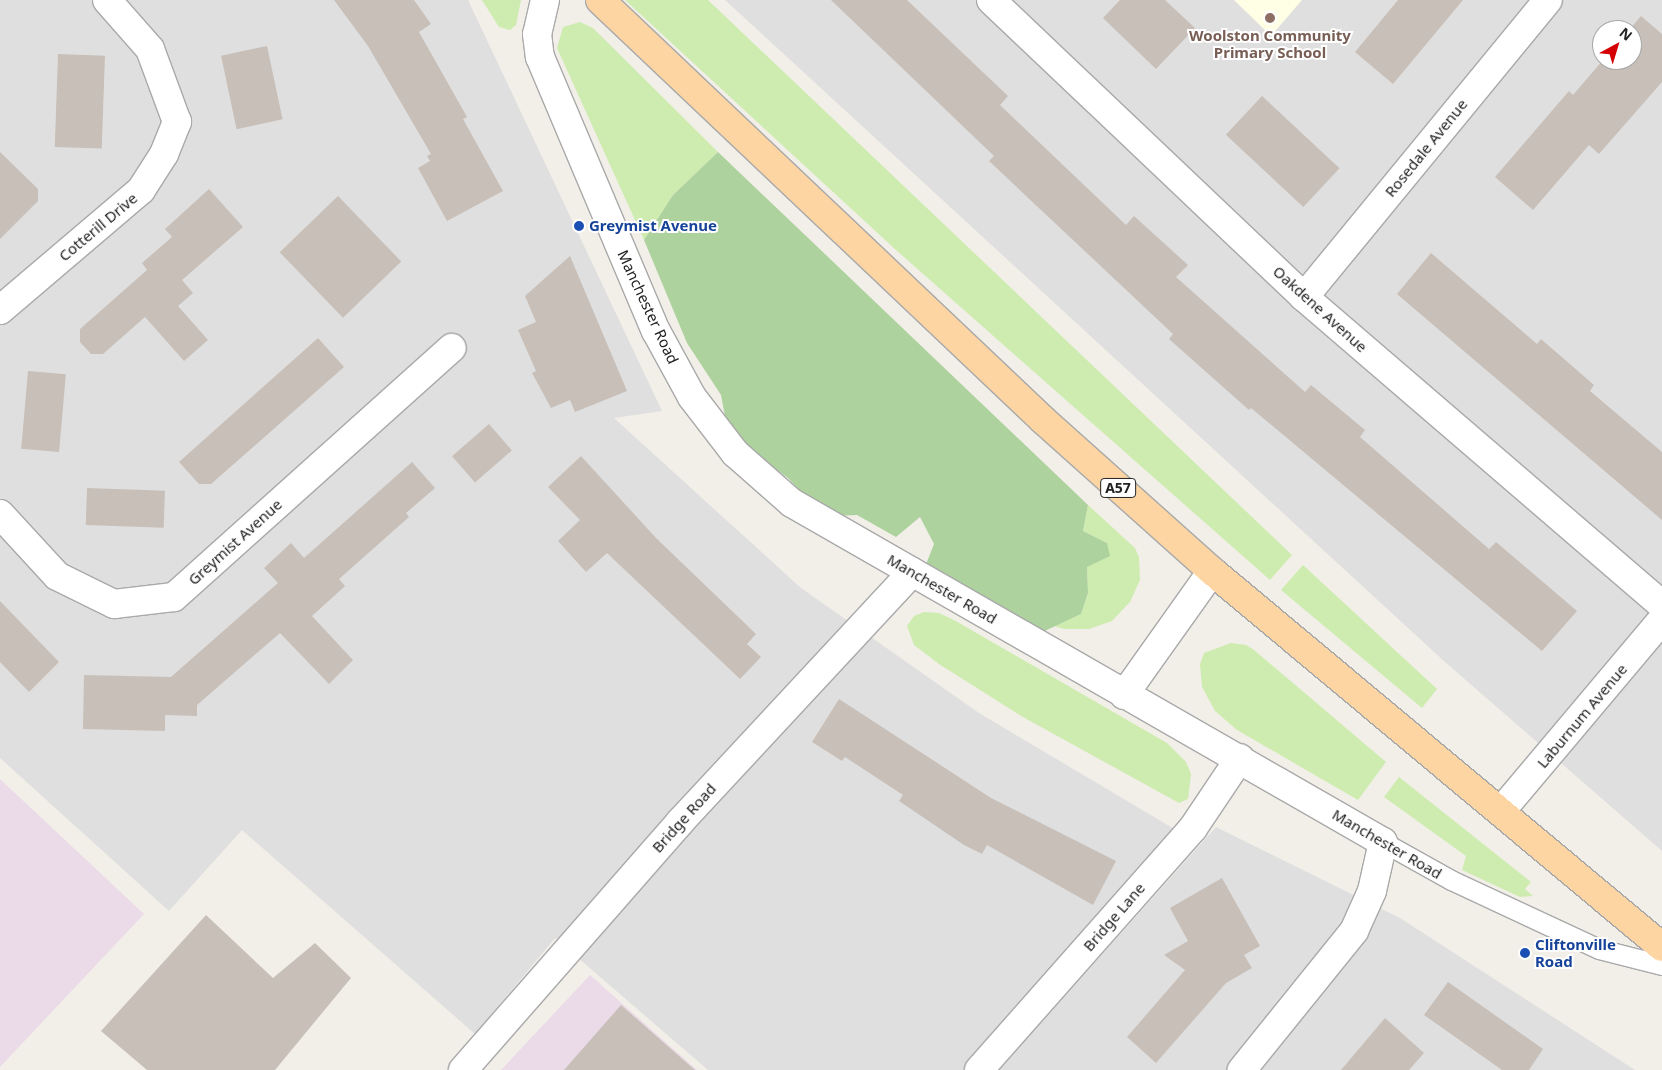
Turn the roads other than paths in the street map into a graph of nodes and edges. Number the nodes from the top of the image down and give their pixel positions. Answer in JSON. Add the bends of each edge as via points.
{"nodes":[{"id":1,"x":108,"y":0,"type":"edge"},
{"id":2,"x":545,"y":0,"type":"edge"},
{"id":3,"x":600,"y":0,"type":"edge"},
{"id":4,"x":991,"y":0,"type":"edge"},
{"id":5,"x":1548,"y":0,"type":"edge"},
{"id":6,"x":1304,"y":297,"type":"junction"},
{"id":7,"x":0,"y":310,"type":"edge"},
{"id":8,"x":452,"y":348,"type":"dead end"},
{"id":9,"x":0,"y":514,"type":"edge"},
{"id":10,"x":1212,"y":571,"type":"junction"},
{"id":11,"x":912,"y":572,"type":"junction"},
{"id":12,"x":1662,"y":605,"type":"edge"},
{"id":13,"x":1662,"y":620,"type":"edge"},
{"id":14,"x":1124,"y":695,"type":"junction"},
{"id":15,"x":1240,"y":758,"type":"junction"},
{"id":16,"x":1501,"y":811,"type":"junction"},
{"id":17,"x":1383,"y":842,"type":"junction"},
{"id":18,"x":1662,"y":947,"type":"edge"},
{"id":19,"x":1662,"y":966,"type":"edge"},
{"id":20,"x":463,"y":1070,"type":"edge"},
{"id":21,"x":979,"y":1070,"type":"edge"},
{"id":22,"x":1242,"y":1070,"type":"edge"}],
"edges":[{"from":1,"to":7,"type":"street","name":"Cotterill Drive","via":[[150,49],[177,122],[164,154],[142,190]]},
{"from":2,"to":11,"type":"street","name":"Manchester Road","via":[[537,34],[540,57],[656,331],[692,397],[736,453],[792,503]]},
{"from":3,"to":10,"type":"main road","number":"A57","via":[[1043,420]]},
{"from":4,"to":6,"type":"street","name":"Oakdene Avenue"},
{"from":5,"to":6,"type":"street","name":"Rosedale Avenue"},
{"from":6,"to":12,"type":"street","name":"Oakdene Avenue"},
{"from":8,"to":9,"type":"street","name":"Greymist Avenue","via":[[174,597],[114,604],[57,576]]},
{"from":10,"to":14,"type":"street"},
{"from":10,"to":16,"type":"main road","number":"A57"},
{"from":11,"to":14,"type":"street","name":"Manchester Road"},
{"from":11,"to":20,"type":"street","name":"Bridge Road","via":[[680,822]]},
{"from":13,"to":16,"type":"street","name":"Laburnum Avenue"},
{"from":14,"to":15,"type":"street","name":"Manchester Road"},
{"from":15,"to":17,"type":"street","name":"Manchester Road"},
{"from":15,"to":21,"type":"street","name":"Bridge Lane","via":[[1193,828]]},
{"from":16,"to":18,"type":"main road","number":"A57"},
{"from":17,"to":19,"type":"lane","name":"Manchester Road","via":[[1450,880],[1599,949]]},
{"from":17,"to":22,"type":"street","via":[[1372,891],[1354,931]]}]}
